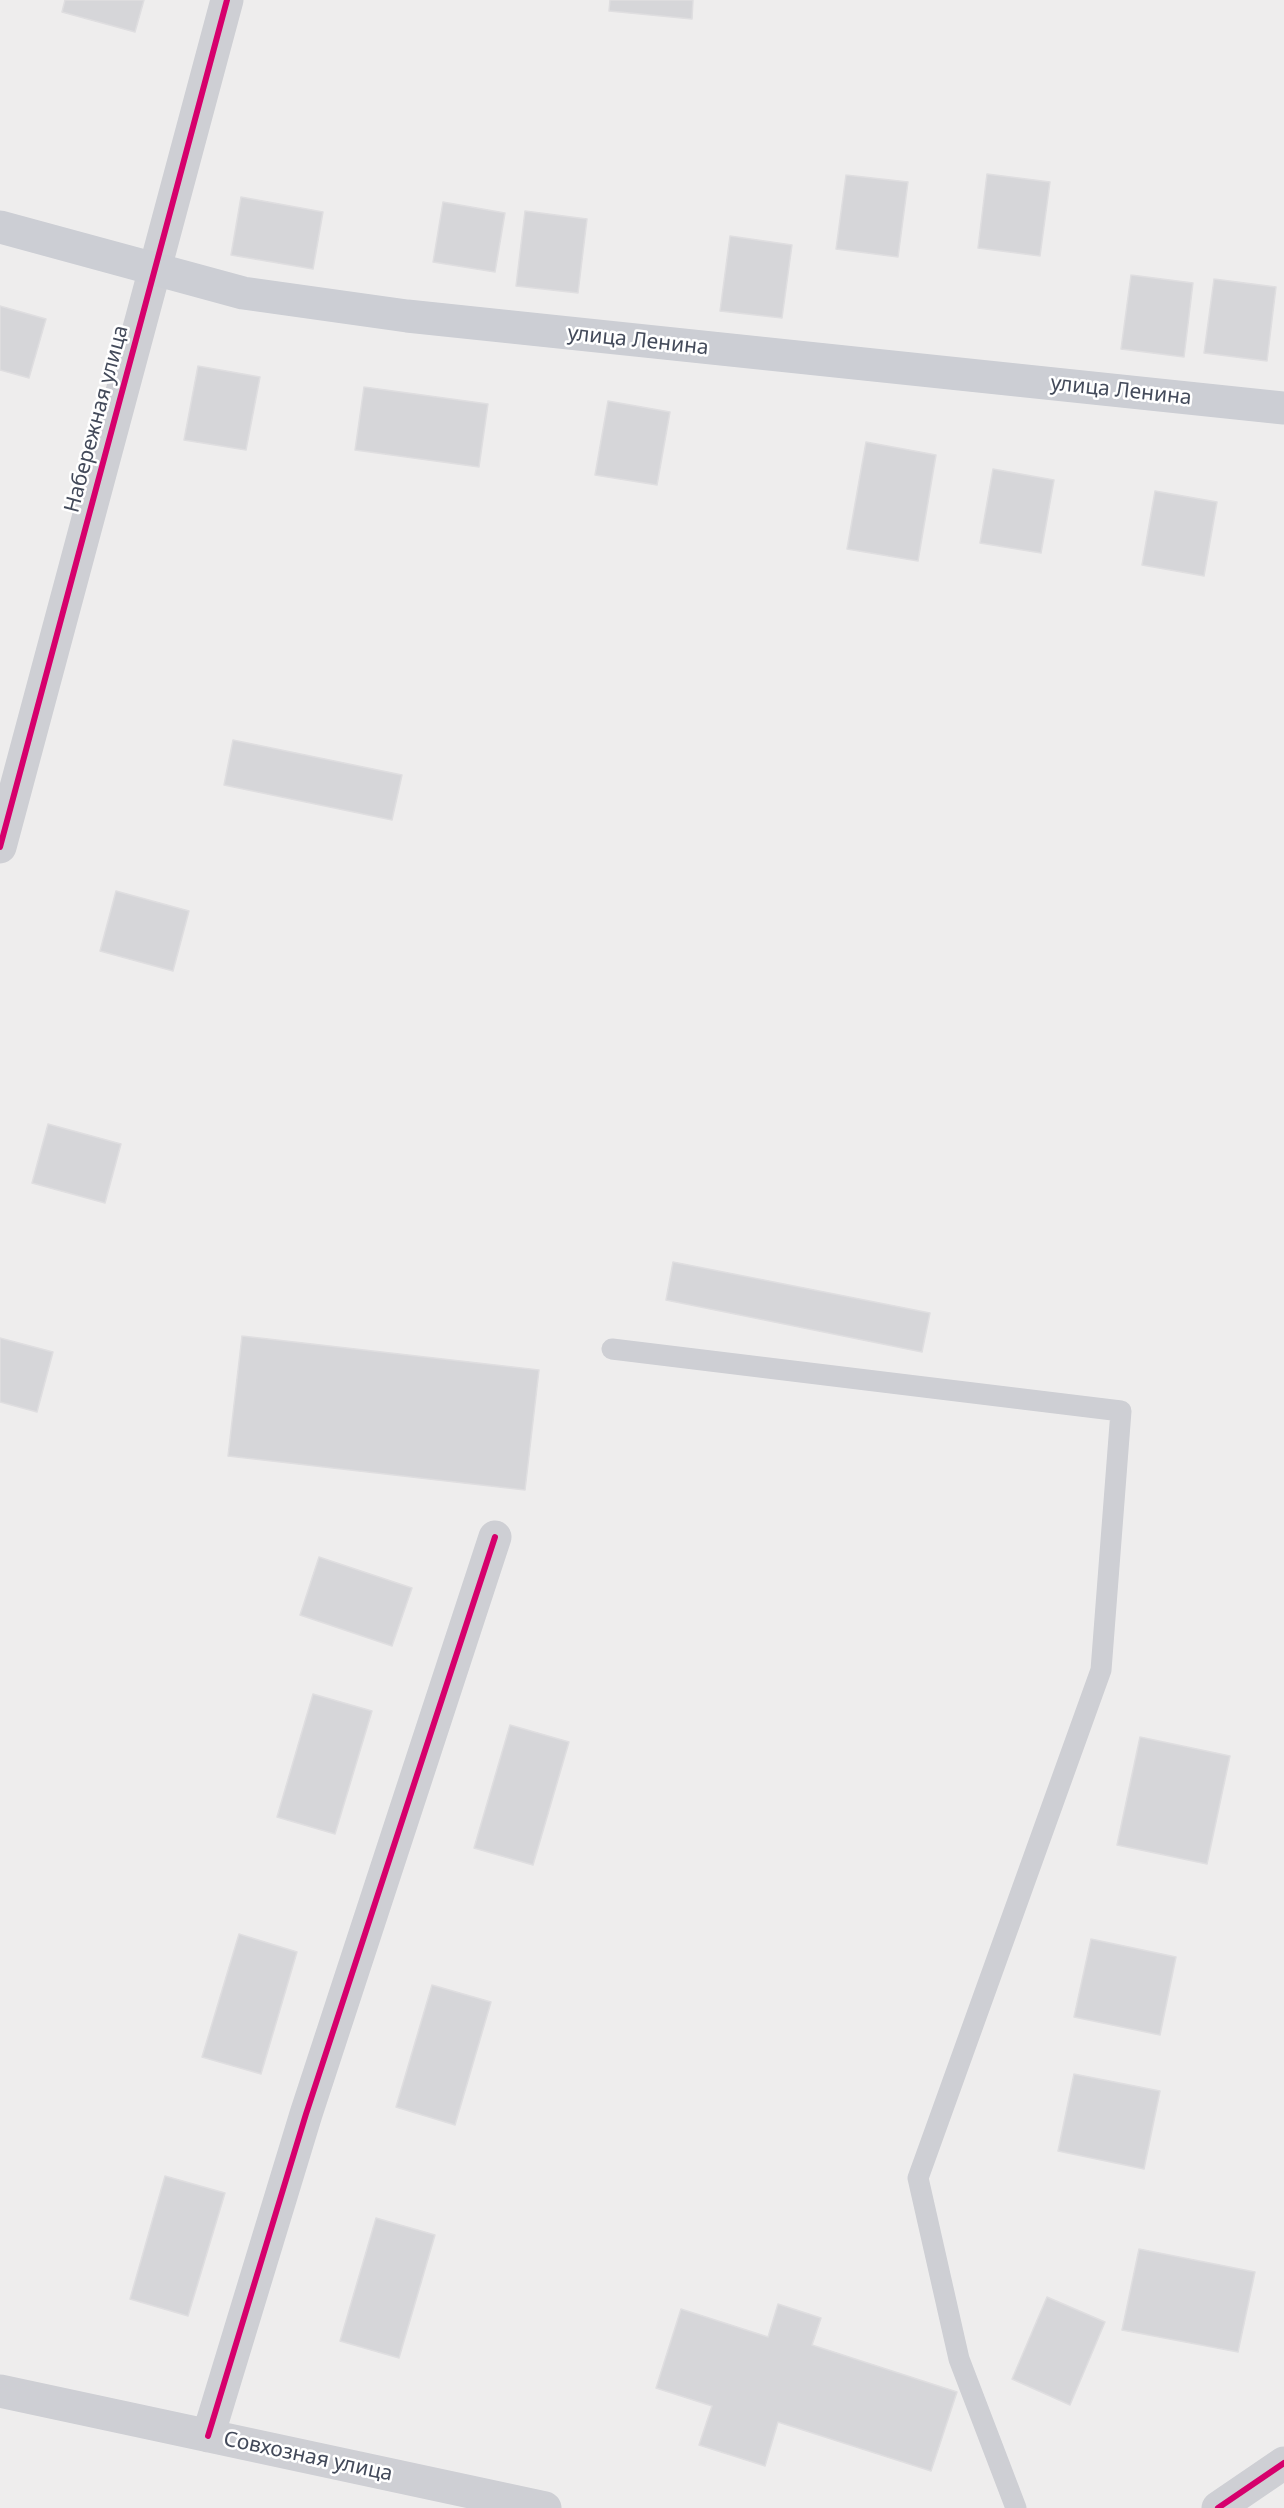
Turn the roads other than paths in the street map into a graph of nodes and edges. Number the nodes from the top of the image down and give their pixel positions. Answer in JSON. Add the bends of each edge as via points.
{"nodes":[{"id":1,"x":227,"y":0,"type":"edge"},
{"id":2,"x":0,"y":227,"type":"edge"},
{"id":3,"x":155,"y":269,"type":"junction"},
{"id":4,"x":1284,"y":408,"type":"edge"},
{"id":5,"x":0,"y":847,"type":"edge"},
{"id":6,"x":612,"y":1349,"type":"dead end"},
{"id":7,"x":495,"y":1537,"type":"dead end"},
{"id":8,"x":0,"y":2391,"type":"edge"},
{"id":9,"x":208,"y":2436,"type":"junction"},
{"id":10,"x":1284,"y":2463,"type":"edge"},
{"id":11,"x":545,"y":2508,"type":"edge"},
{"id":12,"x":1016,"y":2508,"type":"edge"},
{"id":13,"x":1218,"y":2508,"type":"edge"}],
"edges":[{"from":1,"to":3,"type":"street","name":"Набережная улица"},
{"from":2,"to":3,"type":"main road","name":"улица Ленина"},
{"from":3,"to":4,"type":"main road","name":"улица Ленина","via":[[243,293],[407,316]]},
{"from":3,"to":5,"type":"street","name":"Набережная улица"},
{"from":6,"to":12,"type":"lane","via":[[1121,1411],[1101,1670],[918,2178],[959,2359]]},
{"from":7,"to":9,"type":"street","via":[[306,2114]]},
{"from":8,"to":9,"type":"street","name":"Совхозная улица"},
{"from":9,"to":11,"type":"street","name":"Совхозная улица"},
{"from":10,"to":13,"type":"street"}]}
